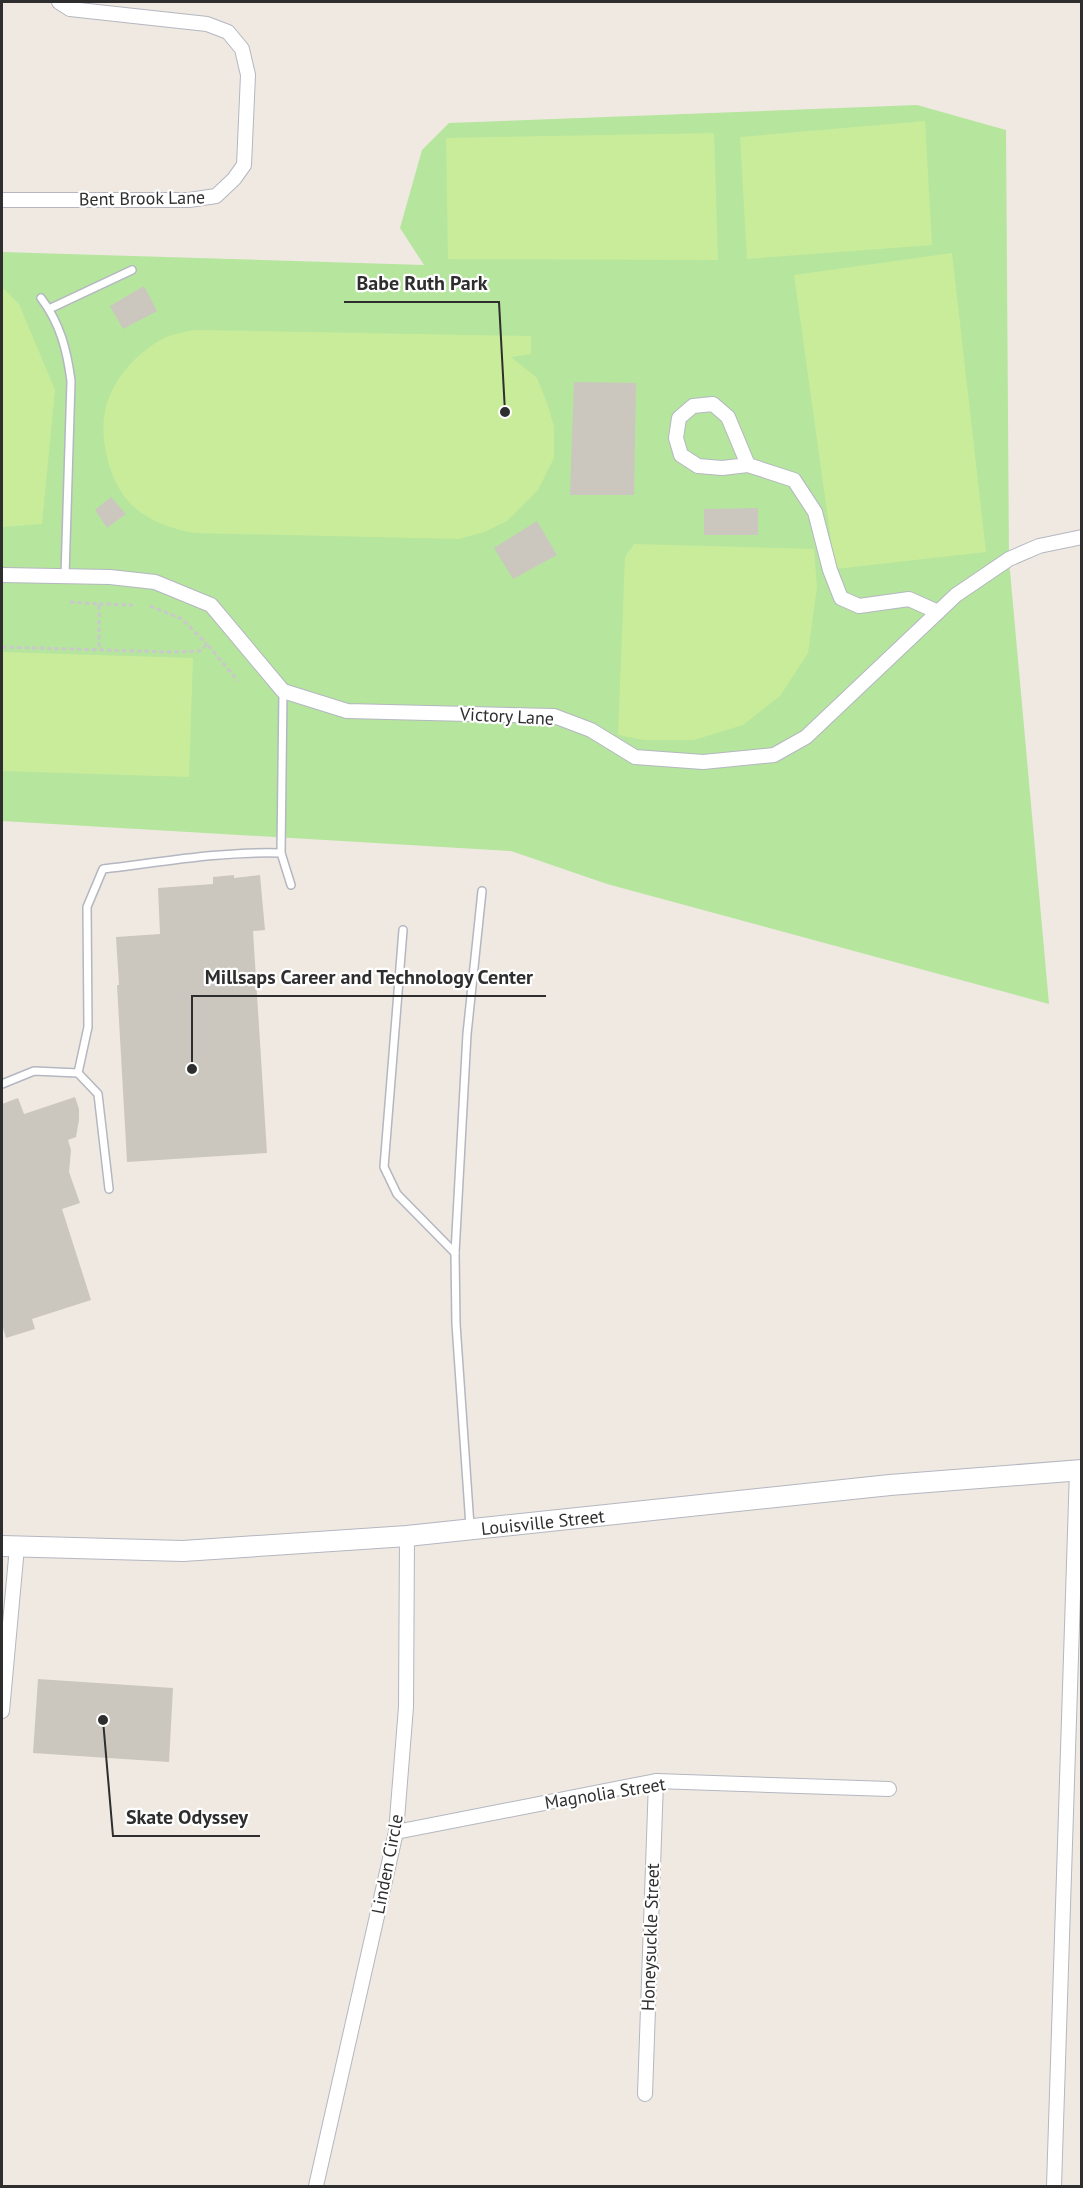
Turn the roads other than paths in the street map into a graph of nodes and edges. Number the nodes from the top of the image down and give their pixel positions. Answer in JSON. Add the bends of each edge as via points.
{"nodes":[{"id":1,"x":59,"y":2,"type":"edge"},
{"id":2,"x":2,"y":200,"type":"edge"},
{"id":3,"x":132,"y":270,"type":"dead end"},
{"id":4,"x":41,"y":298,"type":"dead end"},
{"id":5,"x":49,"y":309,"type":"junction"},
{"id":6,"x":748,"y":465,"type":"junction"},
{"id":7,"x":1082,"y":537,"type":"edge"},
{"id":8,"x":2,"y":575,"type":"edge"},
{"id":9,"x":65,"y":576,"type":"junction"},
{"id":10,"x":938,"y":612,"type":"junction"},
{"id":11,"x":283,"y":691,"type":"junction"},
{"id":12,"x":281,"y":853,"type":"junction"},
{"id":13,"x":291,"y":885,"type":"dead end"},
{"id":14,"x":482,"y":891,"type":"dead end"},
{"id":15,"x":402,"y":930,"type":"dead end"},
{"id":16,"x":78,"y":1072,"type":"junction"},
{"id":17,"x":2,"y":1084,"type":"edge"},
{"id":18,"x":109,"y":1189,"type":"dead end"},
{"id":19,"x":455,"y":1253,"type":"junction"},
{"id":20,"x":1079,"y":1470,"type":"edge"},
{"id":21,"x":471,"y":1529,"type":"junction"},
{"id":22,"x":407,"y":1536,"type":"junction"},
{"id":23,"x":9,"y":1546,"type":"edge"},
{"id":24,"x":2,"y":1711,"type":"edge"},
{"id":25,"x":656,"y":1781,"type":"junction"},
{"id":26,"x":889,"y":1789,"type":"dead end"},
{"id":27,"x":396,"y":1832,"type":"junction"},
{"id":28,"x":645,"y":2094,"type":"dead end"},
{"id":29,"x":316,"y":2187,"type":"edge"},
{"id":30,"x":1054,"y":2187,"type":"edge"}],
"edges":[{"from":1,"to":2,"type":"street","name":"Bent Brook Lane","via":[[70,9],[207,24],[228,32],[242,49],[248,75],[244,165],[216,196],[189,200]]},
{"from":3,"to":5,"type":"lane"},
{"from":4,"to":5,"type":"lane"},
{"from":5,"to":9,"type":"lane","via":[[68,351],[71,381]]},
{"from":6,"to":6,"type":"street","via":[[728,417],[713,404],[693,406],[679,418],[676,438],[681,455],[698,466]]},
{"from":6,"to":10,"type":"street","via":[[794,480],[815,512],[841,598],[859,606],[909,599]]},
{"from":7,"to":10,"type":"street","name":"Victory Lane","via":[[1039,546],[1009,560],[956,595]]},
{"from":8,"to":9,"type":"street"},
{"from":9,"to":11,"type":"street","via":[[155,582],[212,605]]},
{"from":10,"to":11,"type":"street","name":"Victory Lane","via":[[806,737],[774,755],[703,762],[635,757],[591,730],[554,716],[347,711]]},
{"from":11,"to":12,"type":"lane"},
{"from":12,"to":13,"type":"lane"},
{"from":12,"to":16,"type":"lane","via":[[103,869],[87,907],[88,1028]]},
{"from":14,"to":19,"type":"lane","via":[[467,1034]]},
{"from":15,"to":19,"type":"lane","via":[[384,1167],[397,1194]]},
{"from":16,"to":17,"type":"lane","via":[[34,1071]]},
{"from":16,"to":18,"type":"lane","via":[[98,1094]]},
{"from":19,"to":21,"type":"lane","via":[[456,1324]]},
{"from":20,"to":21,"type":"main road","name":"Louisville Street","via":[[890,1485]]},
{"from":20,"to":30,"type":"street"},
{"from":21,"to":22,"type":"main road","name":"Louisville Street"},
{"from":22,"to":23,"type":"main road","name":"Louisville Street","via":[[183,1551]]},
{"from":22,"to":27,"type":"street","name":"Linden Circle","via":[[406,1707]]},
{"from":23,"to":24,"type":"street"},
{"from":25,"to":26,"type":"street","name":"Magnolia Street"},
{"from":25,"to":27,"type":"street","name":"Magnolia Street"},
{"from":25,"to":28,"type":"street","name":"Honeysuckle Street"},
{"from":27,"to":29,"type":"street","name":"Linden Circle"}]}
